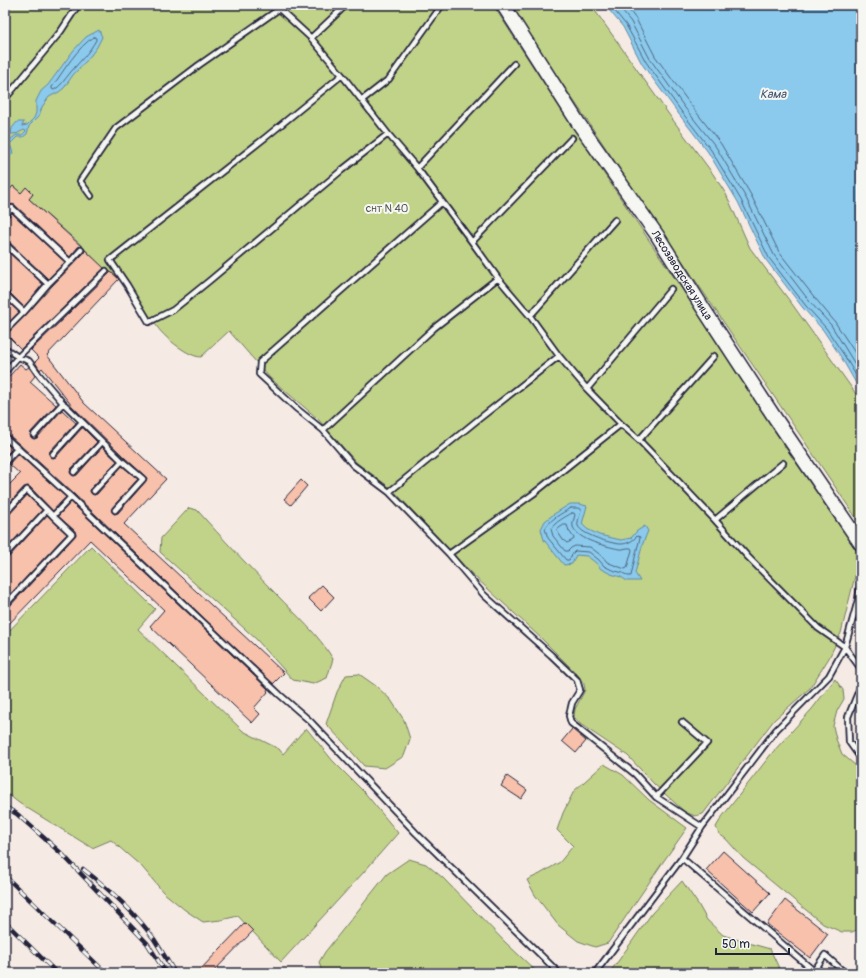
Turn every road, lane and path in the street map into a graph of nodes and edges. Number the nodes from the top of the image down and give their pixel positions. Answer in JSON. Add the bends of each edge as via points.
{"nodes":[{"id":1,"x":78,"y":5,"type":"edge"},
{"id":2,"x":346,"y":5,"type":"edge"},
{"id":3,"x":442,"y":5,"type":"edge"},
{"id":4,"x":503,"y":5,"type":"edge"},
{"id":5,"x":278,"y":6,"type":"edge"},
{"id":6,"x":311,"y":38,"type":"junction"},
{"id":7,"x":514,"y":64,"type":"dead end"},
{"id":8,"x":342,"y":75,"type":"junction"},
{"id":9,"x":5,"y":99,"type":"edge"},
{"id":10,"x":362,"y":100,"type":"junction"},
{"id":11,"x":388,"y":134,"type":"junction"},
{"id":12,"x":572,"y":138,"type":"dead end"},
{"id":13,"x":416,"y":168,"type":"junction"},
{"id":14,"x":91,"y":196,"type":"dead end"},
{"id":15,"x":442,"y":202,"type":"junction"},
{"id":16,"x":5,"y":215,"type":"edge"},
{"id":17,"x":615,"y":220,"type":"dead end"},
{"id":18,"x":472,"y":242,"type":"junction"},
{"id":19,"x":5,"y":244,"type":"edge"},
{"id":20,"x":80,"y":250,"type":"dead end"},
{"id":21,"x":70,"y":262,"type":"junction"},
{"id":22,"x":106,"y":271,"type":"dead end"},
{"id":23,"x":498,"y":278,"type":"junction"},
{"id":24,"x":48,"y":284,"type":"junction"},
{"id":25,"x":670,"y":289,"type":"dead end"},
{"id":26,"x":5,"y":294,"type":"edge"},
{"id":27,"x":24,"y":312,"type":"junction"},
{"id":28,"x":530,"y":316,"type":"junction"},
{"id":29,"x":5,"y":331,"type":"edge"},
{"id":30,"x":5,"y":348,"type":"edge"},
{"id":31,"x":559,"y":356,"type":"junction"},
{"id":32,"x":714,"y":356,"type":"dead end"},
{"id":33,"x":18,"y":357,"type":"junction"},
{"id":34,"x":5,"y":372,"type":"edge"},
{"id":35,"x":588,"y":389,"type":"junction"},
{"id":36,"x":63,"y":403,"type":"junction"},
{"id":37,"x":82,"y":422,"type":"junction"},
{"id":38,"x":622,"y":424,"type":"junction"},
{"id":39,"x":324,"y":430,"type":"junction"},
{"id":40,"x":34,"y":435,"type":"dead end"},
{"id":41,"x":5,"y":437,"type":"edge"},
{"id":42,"x":639,"y":440,"type":"junction"},
{"id":43,"x":102,"y":442,"type":"junction"},
{"id":44,"x":18,"y":448,"type":"junction"},
{"id":45,"x":53,"y":454,"type":"dead end"},
{"id":46,"x":122,"y":461,"type":"junction"},
{"id":47,"x":5,"y":462,"type":"edge"},
{"id":48,"x":783,"y":463,"type":"dead end"},
{"id":49,"x":74,"y":472,"type":"dead end"},
{"id":50,"x":94,"y":491,"type":"dead end"},
{"id":51,"x":389,"y":492,"type":"junction"},
{"id":52,"x":70,"y":497,"type":"junction"},
{"id":53,"x":47,"y":510,"type":"junction"},
{"id":54,"x":115,"y":510,"type":"dead end"},
{"id":55,"x":5,"y":512,"type":"edge"},
{"id":56,"x":53,"y":516,"type":"junction"},
{"id":57,"x":715,"y":520,"type":"junction"},
{"id":58,"x":861,"y":544,"type":"edge"},
{"id":59,"x":449,"y":554,"type":"junction"},
{"id":60,"x":5,"y":555,"type":"edge"},
{"id":61,"x":861,"y":578,"type":"edge"},
{"id":62,"x":5,"y":605,"type":"edge"},
{"id":63,"x":845,"y":647,"type":"junction"},
{"id":64,"x":861,"y":669,"type":"edge"},
{"id":65,"x":861,"y":685,"type":"edge"},
{"id":66,"x":682,"y":722,"type":"dead end"},
{"id":67,"x":861,"y":756,"type":"edge"},
{"id":68,"x":656,"y":797,"type":"junction"},
{"id":69,"x":702,"y":827,"type":"junction"},
{"id":70,"x":682,"y":858,"type":"junction"},
{"id":71,"x":813,"y":972,"type":"edge"},
{"id":72,"x":559,"y":973,"type":"edge"},
{"id":73,"x":595,"y":973,"type":"edge"},
{"id":74,"x":845,"y":973,"type":"edge"}],
"edges":[{"from":1,"to":9,"type":"lane","via":[[61,31]]},
{"from":2,"to":6,"type":"lane"},
{"from":3,"to":10,"type":"lane","via":[[389,79]]},
{"from":4,"to":58,"type":"street","name":"Лесозаводская улица"},
{"from":5,"to":6,"type":"lane"},
{"from":5,"to":14,"type":"lane","via":[[116,128],[80,181]]},
{"from":6,"to":8,"type":"lane"},
{"from":7,"to":13,"type":"lane"},
{"from":8,"to":10,"type":"lane"},
{"from":8,"to":11,"type":"lane","via":[[110,260],[149,322],[173,310],[191,296]]},
{"from":10,"to":11,"type":"lane"},
{"from":11,"to":13,"type":"lane"},
{"from":12,"to":18,"type":"lane"},
{"from":13,"to":15,"type":"lane"},
{"from":15,"to":18,"type":"lane"},
{"from":15,"to":39,"type":"lane","via":[[260,362],[259,374]]},
{"from":16,"to":21,"type":"lane","via":[[12,208]]},
{"from":17,"to":28,"type":"lane"},
{"from":18,"to":23,"type":"lane"},
{"from":19,"to":24,"type":"lane"},
{"from":20,"to":21,"type":"lane"},
{"from":21,"to":24,"type":"lane"},
{"from":22,"to":33,"type":"lane"},
{"from":23,"to":28,"type":"lane"},
{"from":23,"to":39,"type":"lane","via":[[434,328]]},
{"from":24,"to":27,"type":"lane"},
{"from":25,"to":35,"type":"lane"},
{"from":26,"to":27,"type":"lane"},
{"from":27,"to":29,"type":"lane"},
{"from":28,"to":31,"type":"lane"},
{"from":30,"to":33,"type":"lane"},
{"from":31,"to":35,"type":"lane"},
{"from":31,"to":51,"type":"lane"},
{"from":32,"to":42,"type":"lane"},
{"from":33,"to":34,"type":"lane"},
{"from":33,"to":36,"type":"lane","via":[[30,361]]},
{"from":35,"to":38,"type":"lane"},
{"from":36,"to":37,"type":"lane"},
{"from":36,"to":40,"type":"lane"},
{"from":37,"to":43,"type":"lane"},
{"from":37,"to":45,"type":"lane"},
{"from":38,"to":42,"type":"lane"},
{"from":38,"to":59,"type":"lane","via":[[533,494]]},
{"from":39,"to":51,"type":"lane","via":[[353,465]]},
{"from":41,"to":44,"type":"lane"},
{"from":42,"to":57,"type":"lane"},
{"from":43,"to":46,"type":"lane"},
{"from":43,"to":49,"type":"lane"},
{"from":44,"to":47,"type":"lane"},
{"from":44,"to":52,"type":"lane"},
{"from":46,"to":50,"type":"lane"},
{"from":46,"to":54,"type":"lane","via":[[143,479]]},
{"from":48,"to":57,"type":"lane"},
{"from":51,"to":59,"type":"lane"},
{"from":52,"to":56,"type":"lane"},
{"from":52,"to":72,"type":"lane","via":[[310,721],[416,833]]},
{"from":53,"to":55,"type":"lane","via":[[27,490]]},
{"from":53,"to":56,"type":"lane"},
{"from":53,"to":60,"type":"lane"},
{"from":56,"to":62,"type":"lane","via":[[72,534]]},
{"from":57,"to":63,"type":"lane","via":[[818,628]]},
{"from":59,"to":68,"type":"lane","via":[[484,596],[576,680],[580,690],[572,703],[569,716],[571,723],[635,774]]},
{"from":61,"to":63,"type":"lane","via":[[858,600]]},
{"from":63,"to":64,"type":"lane"},
{"from":63,"to":69,"type":"lane","via":[[829,676],[776,730]]},
{"from":65,"to":67,"type":"lane","via":[[848,717],[849,742]]},
{"from":66,"to":68,"type":"lane","via":[[707,743]]},
{"from":68,"to":69,"type":"lane"},
{"from":69,"to":70,"type":"lane"},
{"from":70,"to":71,"type":"lane"},
{"from":70,"to":73,"type":"lane"},
{"from":71,"to":74,"type":"lane","via":[[825,955]]}]}
